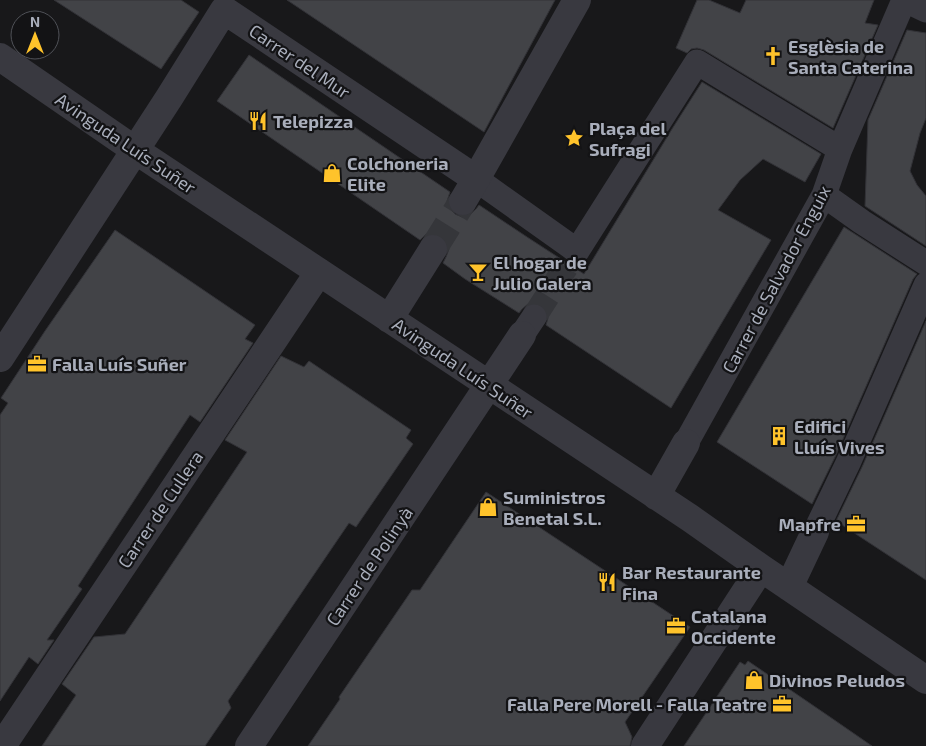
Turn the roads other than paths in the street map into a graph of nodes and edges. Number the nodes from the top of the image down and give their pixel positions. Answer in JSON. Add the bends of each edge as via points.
{"nodes":[{"id":1,"x":577,"y":0,"type":"edge"},
{"id":2,"x":904,"y":0,"type":"edge"},
{"id":3,"x":227,"y":5,"type":"edge"},
{"id":4,"x":926,"y":10,"type":"edge"},
{"id":5,"x":0,"y":57,"type":"edge"},
{"id":6,"x":840,"y":149,"type":"junction"},
{"id":7,"x":135,"y":150,"type":"junction"},
{"id":8,"x":469,"y":190,"type":"junction"},
{"id":9,"x":824,"y":195,"type":"junction"},
{"id":10,"x":433,"y":249,"type":"tunnel mouth"},
{"id":11,"x":926,"y":263,"type":"edge"},
{"id":12,"x":319,"y":272,"type":"junction"},
{"id":13,"x":926,"y":285,"type":"edge"},
{"id":14,"x":389,"y":319,"type":"junction"},
{"id":15,"x":528,"y":326,"type":"tunnel mouth"},
{"id":16,"x":0,"y":358,"type":"edge"},
{"id":17,"x":489,"y":386,"type":"junction"},
{"id":18,"x":686,"y":443,"type":"joint"},
{"id":19,"x":656,"y":496,"type":"junction"},
{"id":20,"x":815,"y":532,"type":"joint"},
{"id":21,"x":761,"y":568,"type":"junction"},
{"id":22,"x":789,"y":587,"type":"junction"},
{"id":23,"x":926,"y":680,"type":"edge"},
{"id":24,"x":2,"y":746,"type":"edge"},
{"id":25,"x":249,"y":746,"type":"edge"},
{"id":26,"x":645,"y":746,"type":"edge"}],
"edges":[{"from":1,"to":8,"type":"street"},
{"from":2,"to":4,"type":"street"},
{"from":2,"to":6,"type":"street","name":"Carrer de Salvador Enguix"},
{"from":3,"to":7,"type":"street"},
{"from":3,"to":8,"type":"street","name":"Carrer del Mur"},
{"from":5,"to":7,"type":"street","name":"Avinguda Luís Suñer"},
{"from":6,"to":8,"type":"street","via":[[697,62],[571,259]]},
{"from":6,"to":9,"type":"street","name":"Carrer de Salvador Enguix"},
{"from":7,"to":12,"type":"street","name":"Avinguda Luís Suñer"},
{"from":7,"to":16,"type":"street"},
{"from":9,"to":11,"type":"street"},
{"from":9,"to":18,"type":"street","name":"Carrer de Salvador Enguix"},
{"from":10,"to":14,"type":"street"},
{"from":12,"to":14,"type":"street","name":"Avinguda Luís Suñer"},
{"from":12,"to":24,"type":"street","name":"Carrer de Cullera"},
{"from":13,"to":20,"type":"street"},
{"from":14,"to":17,"type":"street","name":"Avinguda Luís Suñer"},
{"from":15,"to":17,"type":"street","name":"Carrer de Polinyà"},
{"from":17,"to":19,"type":"street","name":"Avinguda Luís Suñer"},
{"from":17,"to":25,"type":"street","name":"Carrer de Polinyà"},
{"from":18,"to":19,"type":"street"},
{"from":19,"to":21,"type":"street","name":"Avinguda Luís Suñer"},
{"from":20,"to":22,"type":"street"},
{"from":21,"to":22,"type":"street","name":"Avinguda Luís Suñer"},
{"from":21,"to":26,"type":"street"},
{"from":22,"to":23,"type":"street","name":"Avinguda Luís Suñer"}]}
